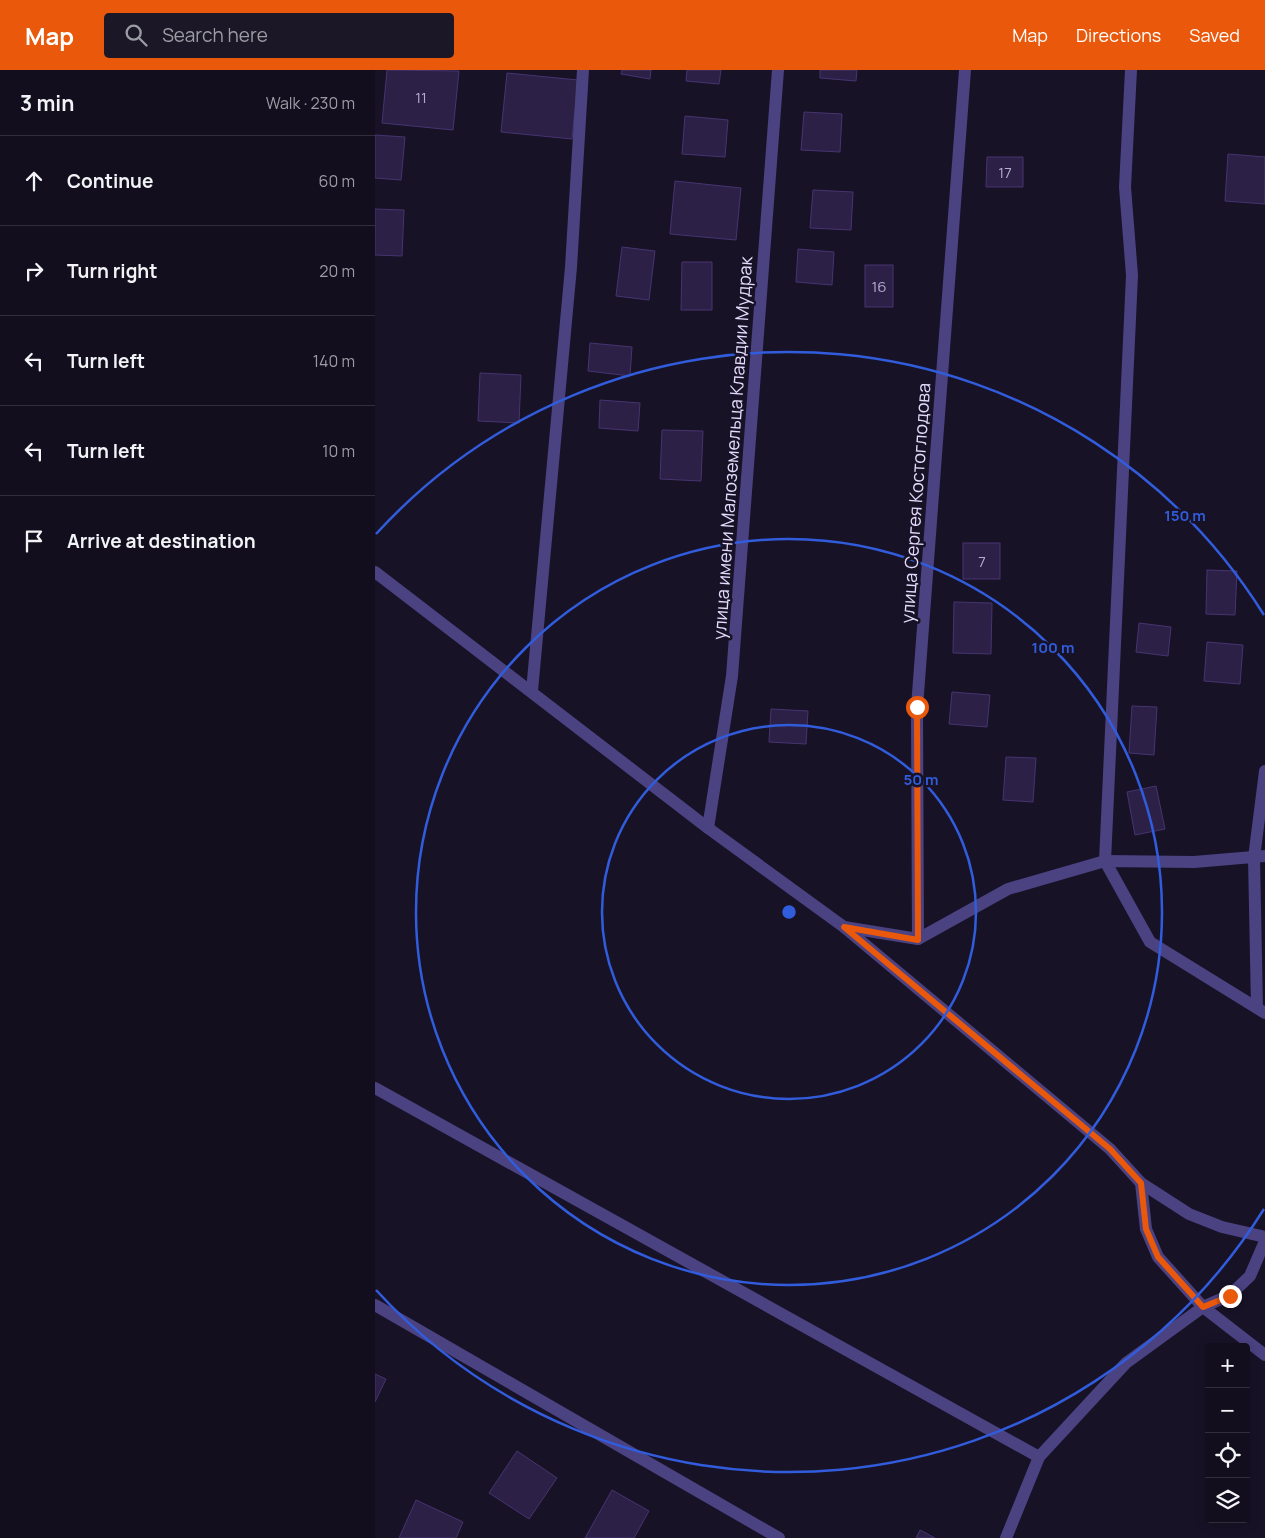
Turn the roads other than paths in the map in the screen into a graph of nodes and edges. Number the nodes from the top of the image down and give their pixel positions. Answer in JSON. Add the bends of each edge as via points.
{"nodes":[{"id":1,"x":583,"y":70,"type":"edge"},
{"id":2,"x":778,"y":70,"type":"edge"},
{"id":3,"x":965,"y":70,"type":"edge"},
{"id":4,"x":1131,"y":70,"type":"edge"},
{"id":5,"x":375,"y":572,"type":"edge"},
{"id":6,"x":532,"y":691,"type":"junction"},
{"id":7,"x":1265,"y":771,"type":"edge"},
{"id":8,"x":708,"y":828,"type":"junction"},
{"id":9,"x":1259,"y":857,"type":"edge"},
{"id":10,"x":1105,"y":862,"type":"junction"},
{"id":11,"x":844,"y":927,"type":"junction"},
{"id":12,"x":918,"y":940,"type":"junction"},
{"id":13,"x":1261,"y":1011,"type":"edge"},
{"id":14,"x":375,"y":1088,"type":"edge"},
{"id":15,"x":1141,"y":1183,"type":"junction"},
{"id":16,"x":1265,"y":1239,"type":"edge"},
{"id":17,"x":375,"y":1305,"type":"edge"},
{"id":18,"x":1203,"y":1307,"type":"junction"},
{"id":19,"x":1265,"y":1355,"type":"edge"},
{"id":20,"x":1039,"y":1457,"type":"junction"},
{"id":21,"x":779,"y":1538,"type":"edge"},
{"id":22,"x":1006,"y":1538,"type":"edge"}],
"edges":[{"from":1,"to":6,"type":"street","via":[[571,267]]},
{"from":2,"to":8,"type":"street","name":"улица имени Малоземельца Клавдии Мудрак","via":[[732,676]]},
{"from":3,"to":12,"type":"street","name":"улица Сергея Костоглодова","via":[[917,707]]},
{"from":4,"to":10,"type":"street","via":[[1125,187],[1132,275]]},
{"from":5,"to":6,"type":"street"},
{"from":6,"to":8,"type":"street"},
{"from":7,"to":9,"type":"street"},
{"from":8,"to":11,"type":"street"},
{"from":9,"to":10,"type":"street","via":[[1194,862]]},
{"from":9,"to":13,"type":"street"},
{"from":10,"to":12,"type":"street","via":[[1008,889]]},
{"from":10,"to":13,"type":"street","via":[[1150,942]]},
{"from":11,"to":12,"type":"street"},
{"from":11,"to":15,"type":"street","via":[[1110,1149]]},
{"from":14,"to":20,"type":"street"},
{"from":15,"to":16,"type":"street","via":[[1189,1214],[1222,1228]]},
{"from":15,"to":18,"type":"street","via":[[1146,1229],[1158,1257]]},
{"from":16,"to":18,"type":"street","via":[[1250,1276],[1230,1296]]},
{"from":17,"to":21,"type":"street"},
{"from":18,"to":19,"type":"street"},
{"from":18,"to":20,"type":"street","via":[[1126,1363]]},
{"from":20,"to":22,"type":"street"}]}
